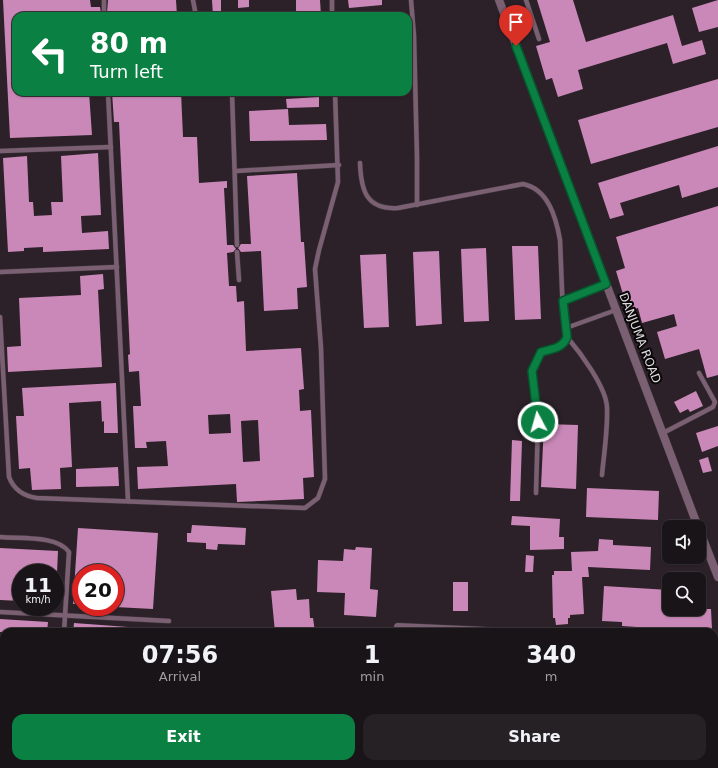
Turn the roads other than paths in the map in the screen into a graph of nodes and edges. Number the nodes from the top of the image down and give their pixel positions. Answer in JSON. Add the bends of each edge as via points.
{"nodes":[{"id":1,"x":104,"y":0,"type":"edge"},
{"id":2,"x":194,"y":0,"type":"edge"},
{"id":3,"x":332,"y":0,"type":"edge"},
{"id":4,"x":411,"y":0,"type":"edge"},
{"id":5,"x":499,"y":0,"type":"edge"},
{"id":6,"x":526,"y":0,"type":"edge"},
{"id":7,"x":104,"y":11,"type":"dead end"},
{"id":8,"x":196,"y":12,"type":"edge"},
{"id":9,"x":332,"y":12,"type":"edge"},
{"id":10,"x":539,"y":39,"type":"dead end"},
{"id":11,"x":108,"y":96,"type":"edge"},
{"id":12,"x":232,"y":96,"type":"edge"},
{"id":13,"x":335,"y":96,"type":"edge"},
{"id":14,"x":111,"y":147,"type":"junction"},
{"id":15,"x":0,"y":152,"type":"edge"},
{"id":16,"x":360,"y":163,"type":"dead end"},
{"id":17,"x":339,"y":165,"type":"junction"},
{"id":18,"x":236,"y":171,"type":"junction"},
{"id":19,"x":417,"y":205,"type":"junction"},
{"id":20,"x":237,"y":245,"type":"dead end"},
{"id":21,"x":237,"y":252,"type":"dead end"},
{"id":22,"x":116,"y":267,"type":"junction"},
{"id":23,"x":0,"y":272,"type":"edge"},
{"id":24,"x":239,"y":280,"type":"dead end"},
{"id":25,"x":606,"y":284,"type":"junction"},
{"id":26,"x":563,"y":301,"type":"junction"},
{"id":27,"x":616,"y":310,"type":"junction"},
{"id":28,"x":0,"y":317,"type":"edge"},
{"id":29,"x":566,"y":328,"type":"junction"},
{"id":30,"x":567,"y":337,"type":"junction"},
{"id":31,"x":699,"y":373,"type":"dead end"},
{"id":32,"x":663,"y":433,"type":"junction"},
{"id":33,"x":602,"y":475,"type":"dead end"},
{"id":34,"x":536,"y":493,"type":"dead end"},
{"id":35,"x":128,"y":501,"type":"junction"},
{"id":36,"x":696,"y":520,"type":"edge"},
{"id":37,"x":0,"y":537,"type":"edge"},
{"id":38,"x":706,"y":546,"type":"edge"},
{"id":39,"x":718,"y":577,"type":"edge"},
{"id":40,"x":0,"y":612,"type":"edge"},
{"id":41,"x":65,"y":616,"type":"junction"},
{"id":42,"x":169,"y":621,"type":"dead end"},
{"id":43,"x":398,"y":627,"type":"dead end"},
{"id":44,"x":64,"y":628,"type":"edge"},
{"id":45,"x":415,"y":628,"type":"edge"}],
"edges":[{"from":1,"to":7,"type":"lane"},
{"from":2,"to":8,"type":"lane"},
{"from":3,"to":9,"type":"lane"},
{"from":4,"to":19,"type":"lane"},
{"from":5,"to":25,"type":"street","name":"DANJUMA ROAD"},
{"from":6,"to":10,"type":"lane"},
{"from":11,"to":14,"type":"lane"},
{"from":12,"to":18,"type":"lane"},
{"from":13,"to":17,"type":"lane"},
{"from":14,"to":15,"type":"lane"},
{"from":14,"to":22,"type":"lane"},
{"from":16,"to":19,"type":"lane","via":[[361,183],[365,194],[373,203],[388,209]]},
{"from":17,"to":18,"type":"lane"},
{"from":17,"to":35,"type":"lane","via":[[338,182],[316,269],[325,479],[318,498],[305,508],[290,509]]},
{"from":18,"to":20,"type":"lane"},
{"from":19,"to":26,"type":"lane","via":[[511,185],[531,186],[540,191],[548,203],[558,229]]},
{"from":21,"to":24,"type":"lane"},
{"from":22,"to":23,"type":"lane"},
{"from":22,"to":35,"type":"lane"},
{"from":25,"to":26,"type":"lane"},
{"from":25,"to":27,"type":"street","name":"DANJUMA ROAD"},
{"from":26,"to":29,"type":"lane"},
{"from":27,"to":29,"type":"lane"},
{"from":27,"to":32,"type":"street","name":"DANJUMA ROAD"},
{"from":28,"to":35,"type":"lane","via":[[9,477],[12,485],[19,492],[32,497]]},
{"from":29,"to":30,"type":"lane"},
{"from":30,"to":33,"type":"lane","via":[[599,384],[607,405]]},
{"from":30,"to":34,"type":"lane","via":[[557,348],[541,352],[532,371],[538,422]]},
{"from":31,"to":32,"type":"lane","via":[[715,402],[712,407]]},
{"from":32,"to":36,"type":"street","name":"DANJUMA ROAD"},
{"from":37,"to":41,"type":"lane","via":[[53,541],[65,547],[70,559]]},
{"from":38,"to":39,"type":"street","name":"DANJUMA ROAD"},
{"from":40,"to":41,"type":"lane"},
{"from":41,"to":42,"type":"lane"},
{"from":41,"to":44,"type":"lane"},
{"from":43,"to":45,"type":"street"}]}
